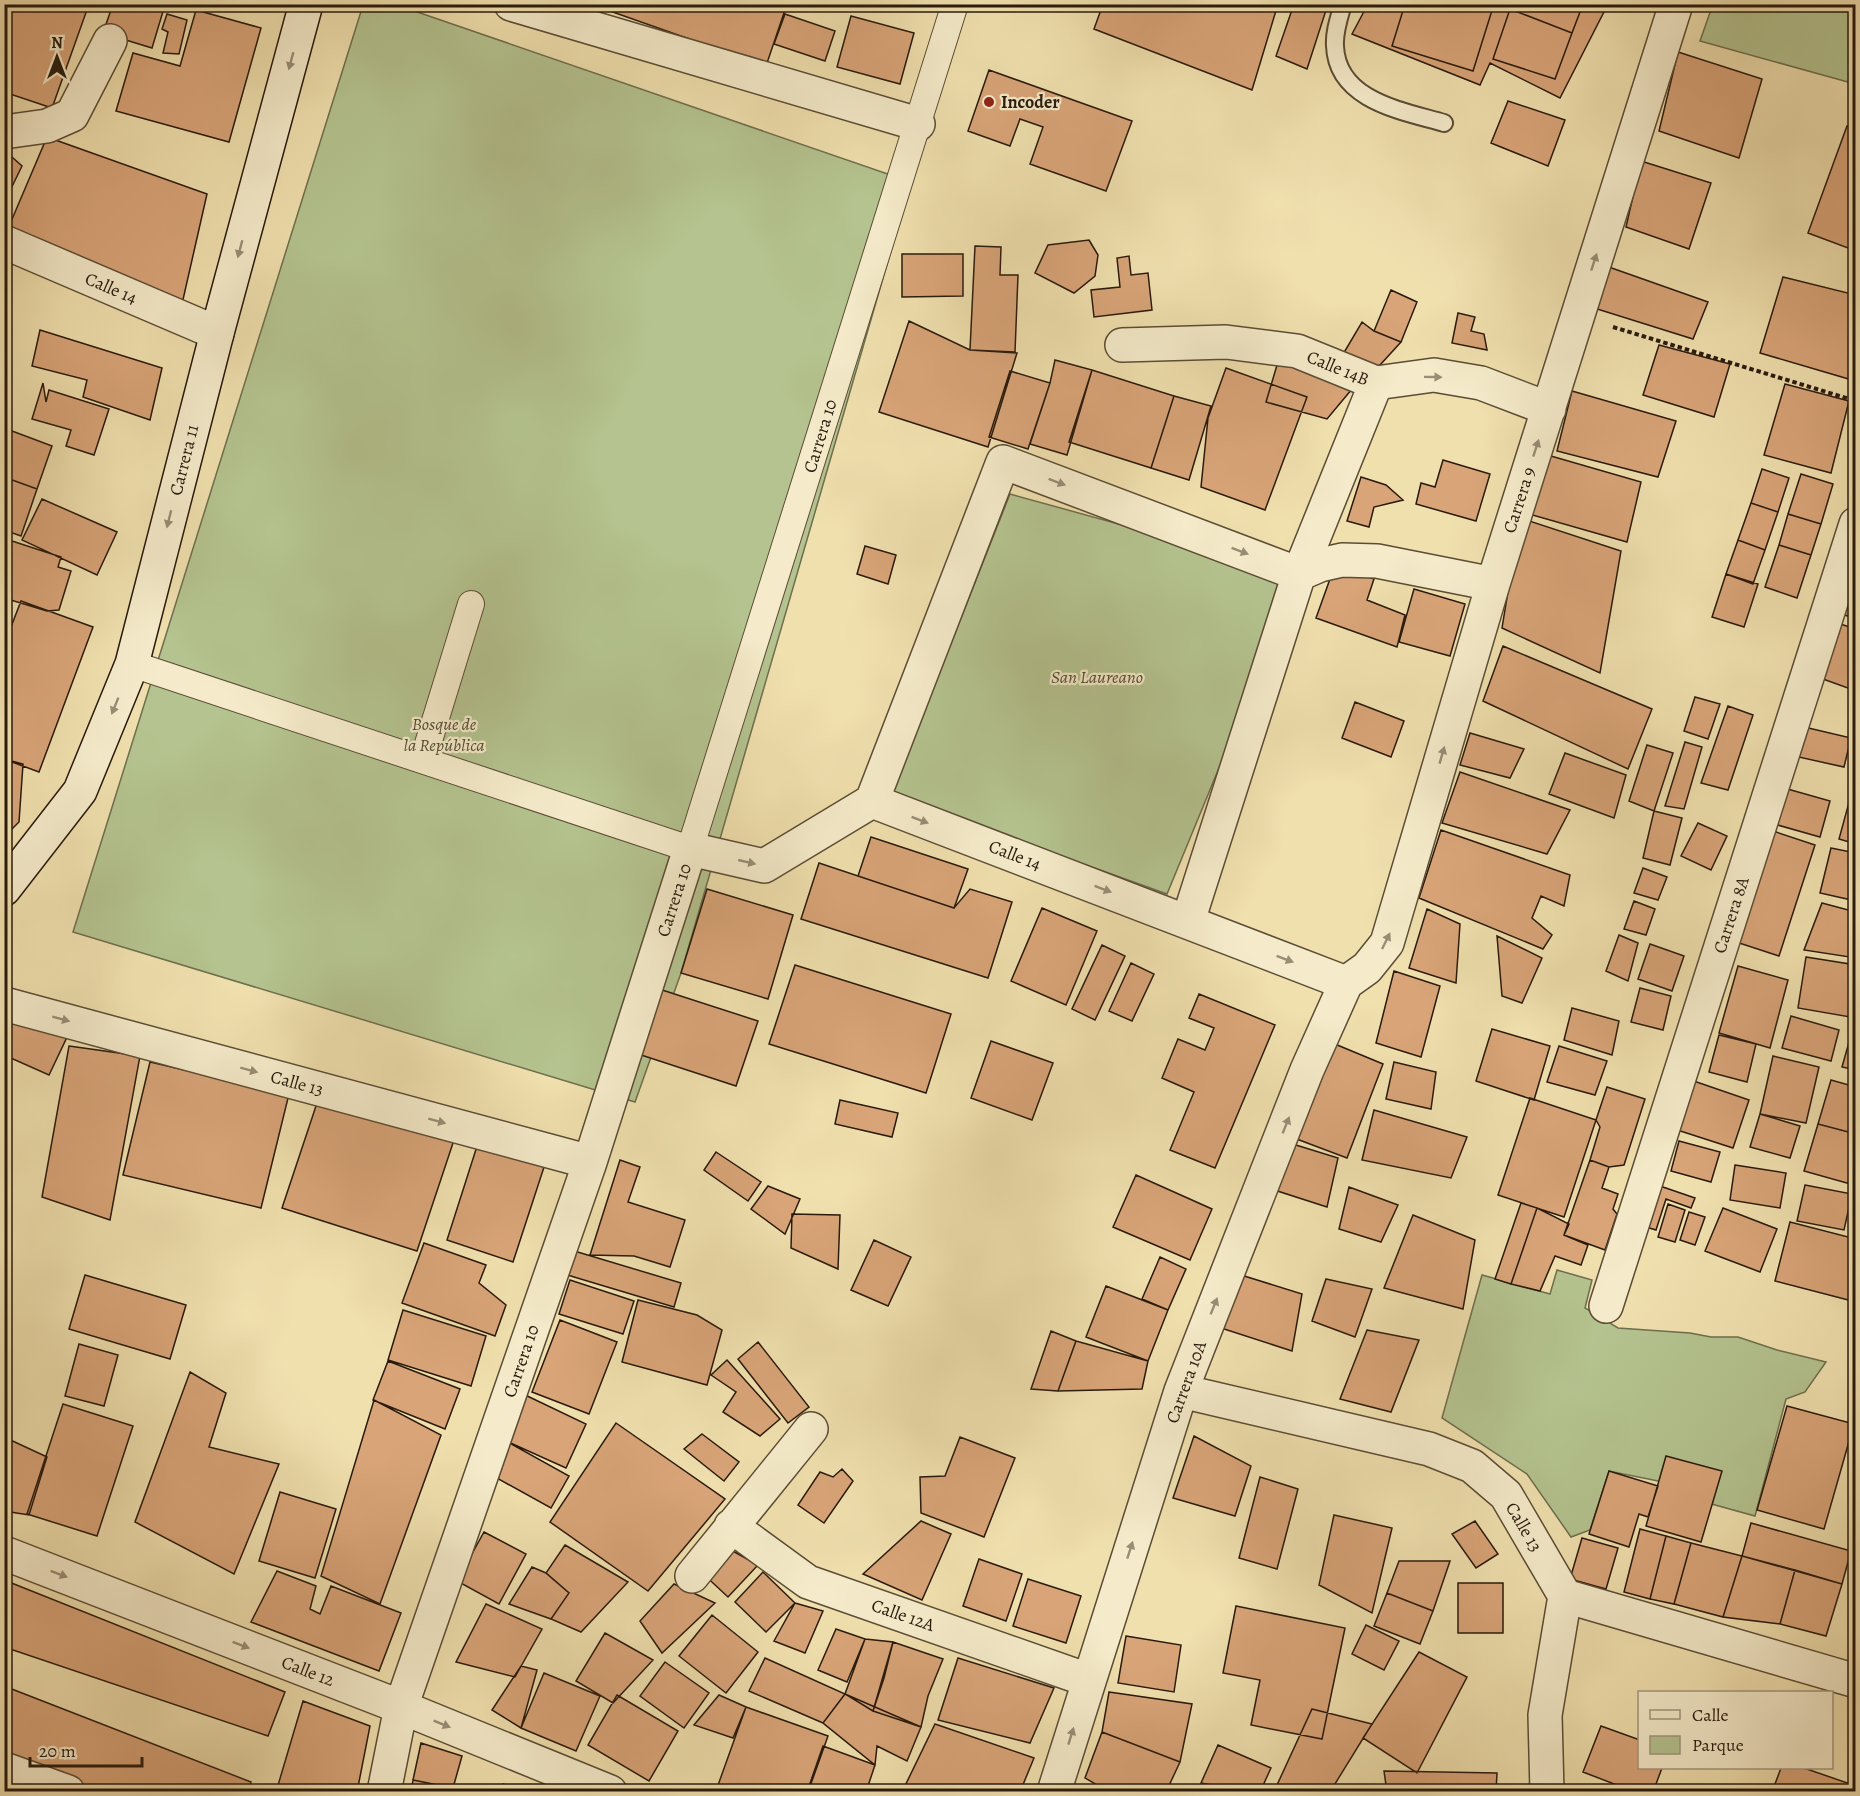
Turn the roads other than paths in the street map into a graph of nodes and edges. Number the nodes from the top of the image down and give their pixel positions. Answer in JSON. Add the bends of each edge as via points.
{"nodes":[{"id":1,"x":306,"y":4,"type":"edge"},
{"id":2,"x":511,"y":4,"type":"edge"},
{"id":3,"x":955,"y":4,"type":"edge"},
{"id":4,"x":1343,"y":4,"type":"edge"},
{"id":5,"x":1676,"y":4,"type":"edge"},
{"id":6,"x":110,"y":41,"type":"dead end"},
{"id":7,"x":1444,"y":123,"type":"dead end"},
{"id":8,"x":918,"y":124,"type":"junction"},
{"id":9,"x":4,"y":132,"type":"edge"},
{"id":10,"x":4,"y":242,"type":"edge"},
{"id":11,"x":217,"y":333,"type":"junction"},
{"id":12,"x":1122,"y":345,"type":"dead end"},
{"id":13,"x":1376,"y":384,"type":"junction"},
{"id":14,"x":1549,"y":408,"type":"junction"},
{"id":15,"x":1856,"y":524,"type":"edge"},
{"id":16,"x":1299,"y":574,"type":"junction"},
{"id":17,"x":1493,"y":584,"type":"junction"},
{"id":18,"x":471,"y":604,"type":"dead end"},
{"id":19,"x":132,"y":664,"type":"junction"},
{"id":20,"x":423,"y":760,"type":"junction"},
{"id":21,"x":872,"y":801,"type":"junction"},
{"id":22,"x":690,"y":849,"type":"junction"},
{"id":23,"x":4,"y":889,"type":"edge"},
{"id":24,"x":1188,"y":921,"type":"junction"},
{"id":25,"x":1346,"y":983,"type":"junction"},
{"id":26,"x":4,"y":1004,"type":"edge"},
{"id":27,"x":590,"y":1162,"type":"junction"},
{"id":28,"x":1606,"y":1306,"type":"dead end"},
{"id":29,"x":1181,"y":1391,"type":"junction"},
{"id":30,"x":812,"y":1429,"type":"dead end"},
{"id":31,"x":731,"y":1526,"type":"junction"},
{"id":32,"x":4,"y":1553,"type":"edge"},
{"id":33,"x":692,"y":1576,"type":"dead end"},
{"id":34,"x":1565,"y":1596,"type":"junction"},
{"id":35,"x":1088,"y":1680,"type":"junction"},
{"id":36,"x":1856,"y":1681,"type":"edge"},
{"id":37,"x":401,"y":1707,"type":"junction"},
{"id":38,"x":4,"y":1769,"type":"edge"},
{"id":39,"x":68,"y":1791,"type":"edge"},
{"id":40,"x":384,"y":1791,"type":"edge"},
{"id":41,"x":610,"y":1791,"type":"edge"},
{"id":42,"x":1054,"y":1791,"type":"edge"},
{"id":43,"x":1547,"y":1791,"type":"edge"}],
"edges":[{"from":1,"to":11,"type":"street","name":"Carrera 11","one_way":true},
{"from":2,"to":8,"type":"street"},
{"from":3,"to":8,"type":"street","name":"Carrera 10"},
{"from":4,"to":7,"type":"lane","via":[[1336,57],[1356,90],[1381,105]]},
{"from":14,"to":5,"type":"street","name":"Carrera 9","one_way":true},
{"from":6,"to":9,"type":"street","via":[[72,115],[47,126]]},
{"from":8,"to":22,"type":"street","name":"Carrera 10"},
{"from":10,"to":11,"type":"street","name":"Calle 14"},
{"from":11,"to":19,"type":"street","name":"Carrera 11","one_way":true},
{"from":12,"to":13,"type":"street","name":"Calle 14B","via":[[1226,342],[1297,351]]},
{"from":13,"to":14,"type":"street","name":"Calle 14B","one_way":true,"via":[[1434,375],[1481,384]]},
{"from":13,"to":16,"type":"street"},
{"from":17,"to":14,"type":"street","name":"Carrera 9","one_way":true},
{"from":15,"to":28,"type":"street","name":"Carrera 8A"},
{"from":16,"to":17,"type":"street","via":[[1342,560],[1377,561]]},
{"from":21,"to":16,"type":"street","one_way":true,"via":[[1003,462]]},
{"from":16,"to":24,"type":"street"},
{"from":25,"to":17,"type":"street","name":"Carrera 9","one_way":true,"via":[[1367,968],[1387,943]]},
{"from":18,"to":20,"type":"street"},
{"from":19,"to":20,"type":"street"},
{"from":19,"to":23,"type":"street","name":"Carrera 11","one_way":true,"via":[[80,791]]},
{"from":20,"to":22,"type":"street"},
{"from":22,"to":21,"type":"street","one_way":true,"via":[[764,866]]},
{"from":21,"to":24,"type":"street","name":"Calle 14","one_way":true},
{"from":22,"to":27,"type":"street","name":"Carrera 10"},
{"from":24,"to":25,"type":"street","name":"Calle 14","one_way":true},
{"from":29,"to":25,"type":"street","name":"Carrera 10A","one_way":true,"via":[[1307,1070]]},
{"from":26,"to":27,"type":"street","name":"Calle 13","one_way":true},
{"from":27,"to":37,"type":"street","name":"Carrera 10"},
{"from":29,"to":34,"type":"street","name":"Calle 13","via":[[1430,1449],[1472,1466],[1506,1495]]},
{"from":35,"to":29,"type":"street","name":"Carrera 10A","one_way":true},
{"from":30,"to":31,"type":"street"},
{"from":31,"to":33,"type":"street"},
{"from":31,"to":35,"type":"street","name":"Calle 12A","via":[[808,1582]]},
{"from":32,"to":37,"type":"street","name":"Calle 12","one_way":true},
{"from":34,"to":36,"type":"street"},
{"from":34,"to":43,"type":"street","via":[[1545,1715]]},
{"from":42,"to":35,"type":"street","name":"Carrera 10A","one_way":true},
{"from":37,"to":40,"type":"street","name":"Carrera 10"},
{"from":37,"to":41,"type":"street","name":"Calle 12","one_way":true},
{"from":38,"to":39,"type":"street"}]}
